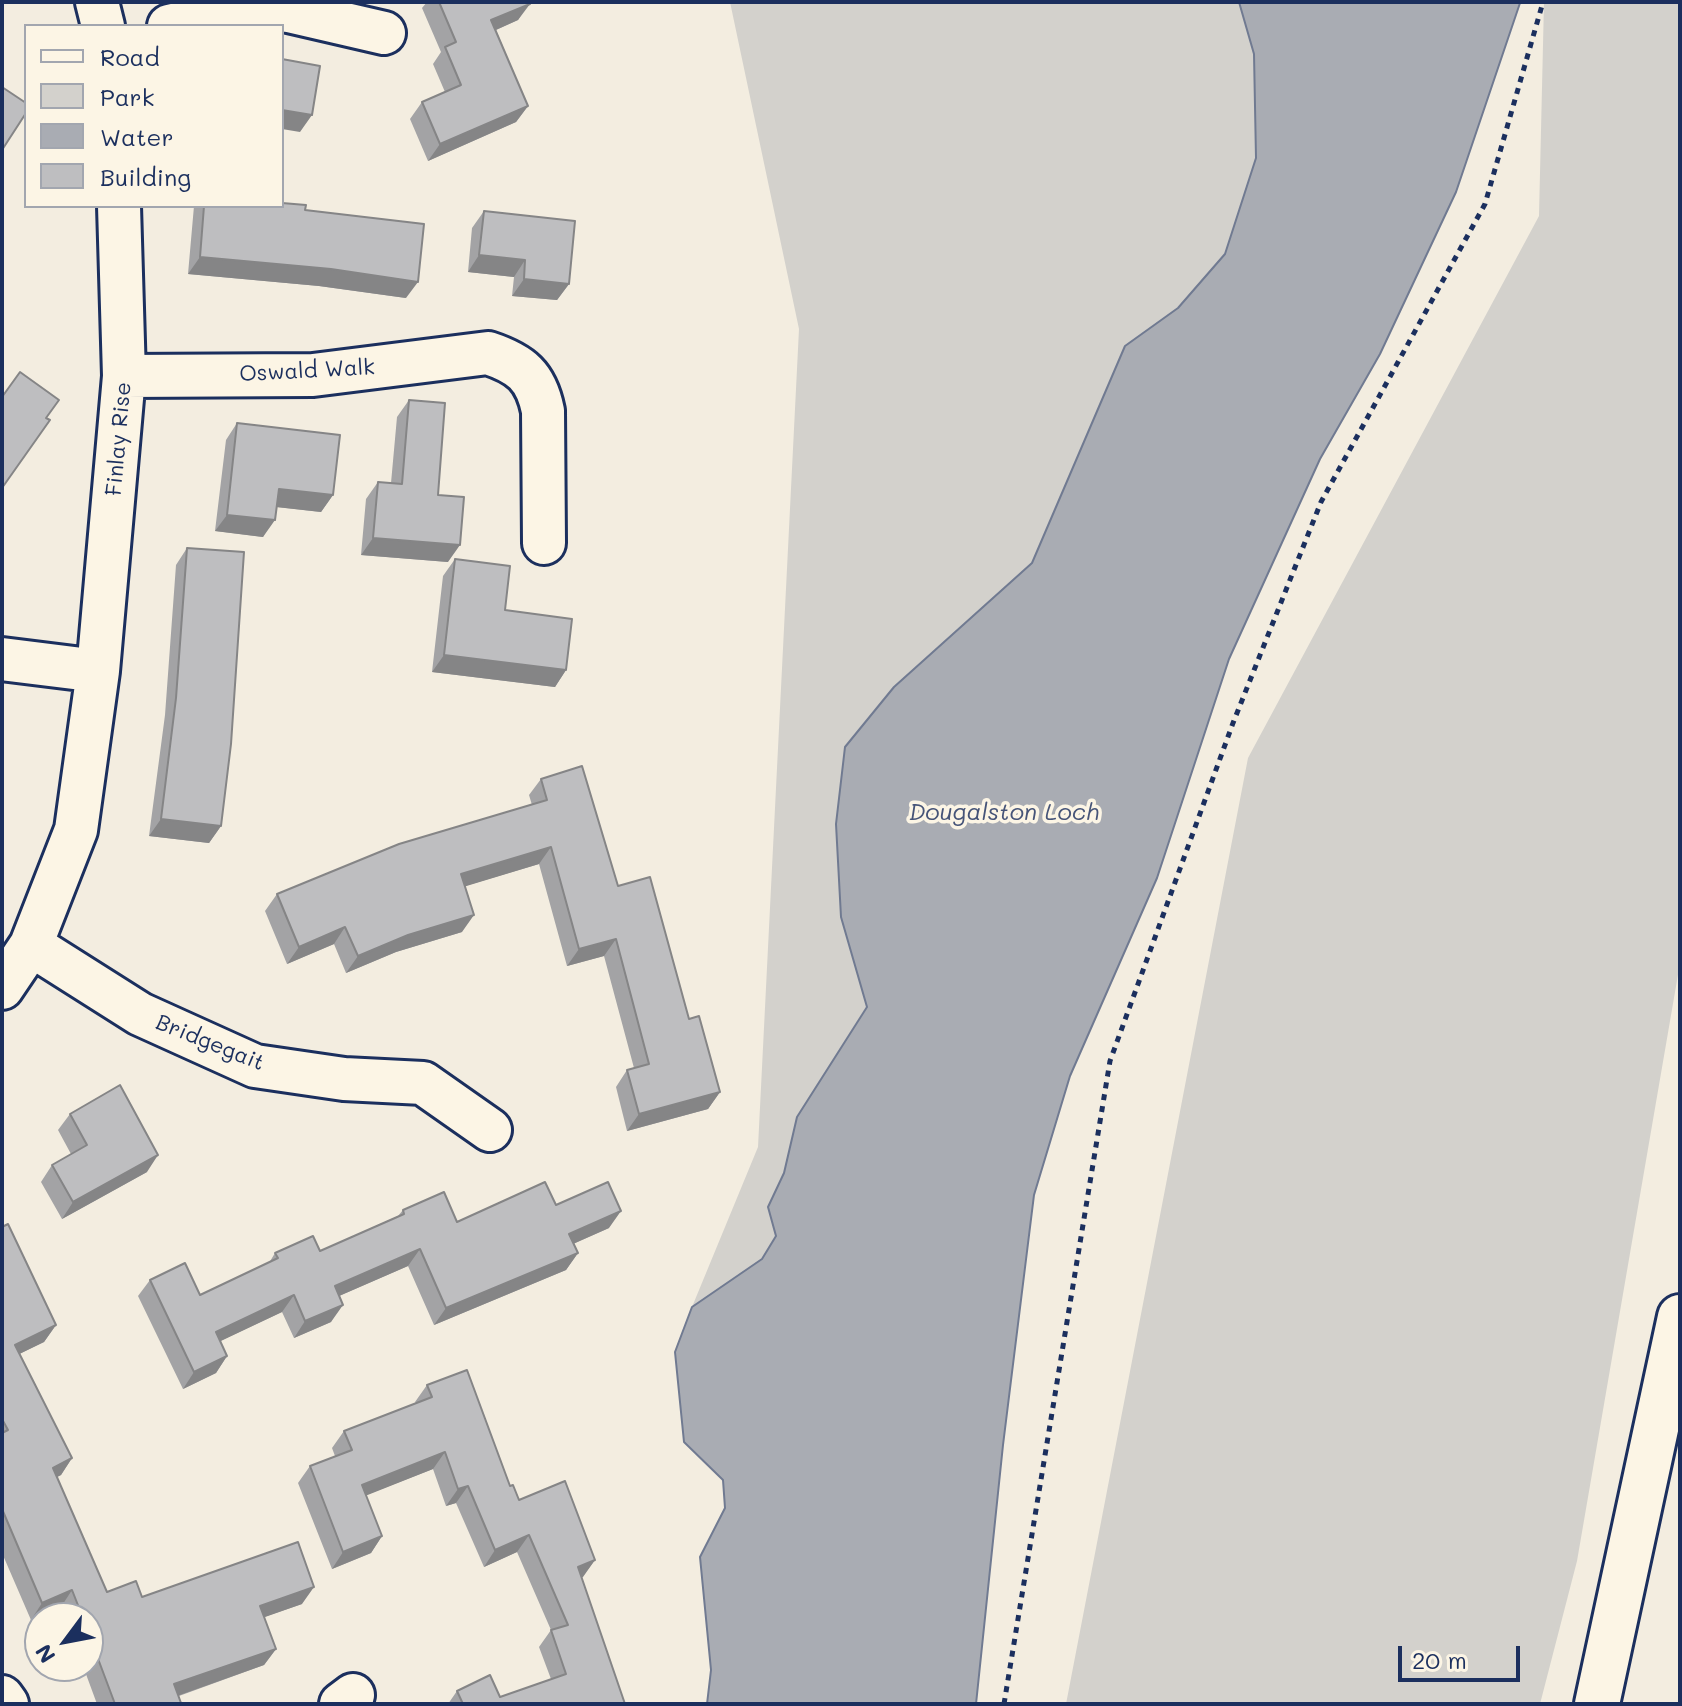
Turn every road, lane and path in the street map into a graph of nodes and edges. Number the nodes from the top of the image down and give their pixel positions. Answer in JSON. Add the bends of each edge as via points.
{"nodes":[{"id":1,"x":97,"y":2,"type":"edge"},
{"id":2,"x":1543,"y":2,"type":"edge"},
{"id":3,"x":102,"y":24,"type":"edge"},
{"id":4,"x":178,"y":24,"type":"edge"},
{"id":5,"x":384,"y":33,"type":"dead end"},
{"id":6,"x":119,"y":208,"type":"edge"},
{"id":7,"x":124,"y":376,"type":"junction"},
{"id":8,"x":544,"y":543,"type":"dead end"},
{"id":9,"x":2,"y":659,"type":"edge"},
{"id":10,"x":98,"y":671,"type":"junction"},
{"id":11,"x":31,"y":945,"type":"junction"},
{"id":12,"x":2,"y":988,"type":"edge"},
{"id":13,"x":490,"y":1130,"type":"dead end"},
{"id":14,"x":1680,"y":1317,"type":"edge"},
{"id":15,"x":2,"y":1697,"type":"edge"},
{"id":16,"x":7,"y":1704,"type":"edge"},
{"id":17,"x":1004,"y":1704,"type":"edge"},
{"id":18,"x":1597,"y":1704,"type":"edge"}],
"edges":[{"from":1,"to":3,"type":"street"},
{"from":2,"to":17,"type":"path","via":[[1485,204],[1321,502],[1233,723],[1110,1061]]},
{"from":4,"to":5,"type":"street","via":[[270,9]]},
{"from":6,"to":7,"type":"street","name":"Finlay Rise"},
{"from":7,"to":8,"type":"street","name":"Oswald Walk","via":[[313,375],[488,353],[513,361],[530,377],[543,411]]},
{"from":7,"to":10,"type":"street","name":"Finlay Rise"},
{"from":9,"to":10,"type":"street"},
{"from":10,"to":11,"type":"street","name":"Finlay Rise","via":[[76,830]]},
{"from":11,"to":12,"type":"street","name":"Finlay Rise"},
{"from":11,"to":13,"type":"street","name":"Bridgegait","via":[[140,1014],[255,1066],[423,1083]]},
{"from":14,"to":18,"type":"main road"},
{"from":15,"to":16,"type":"street"}]}
